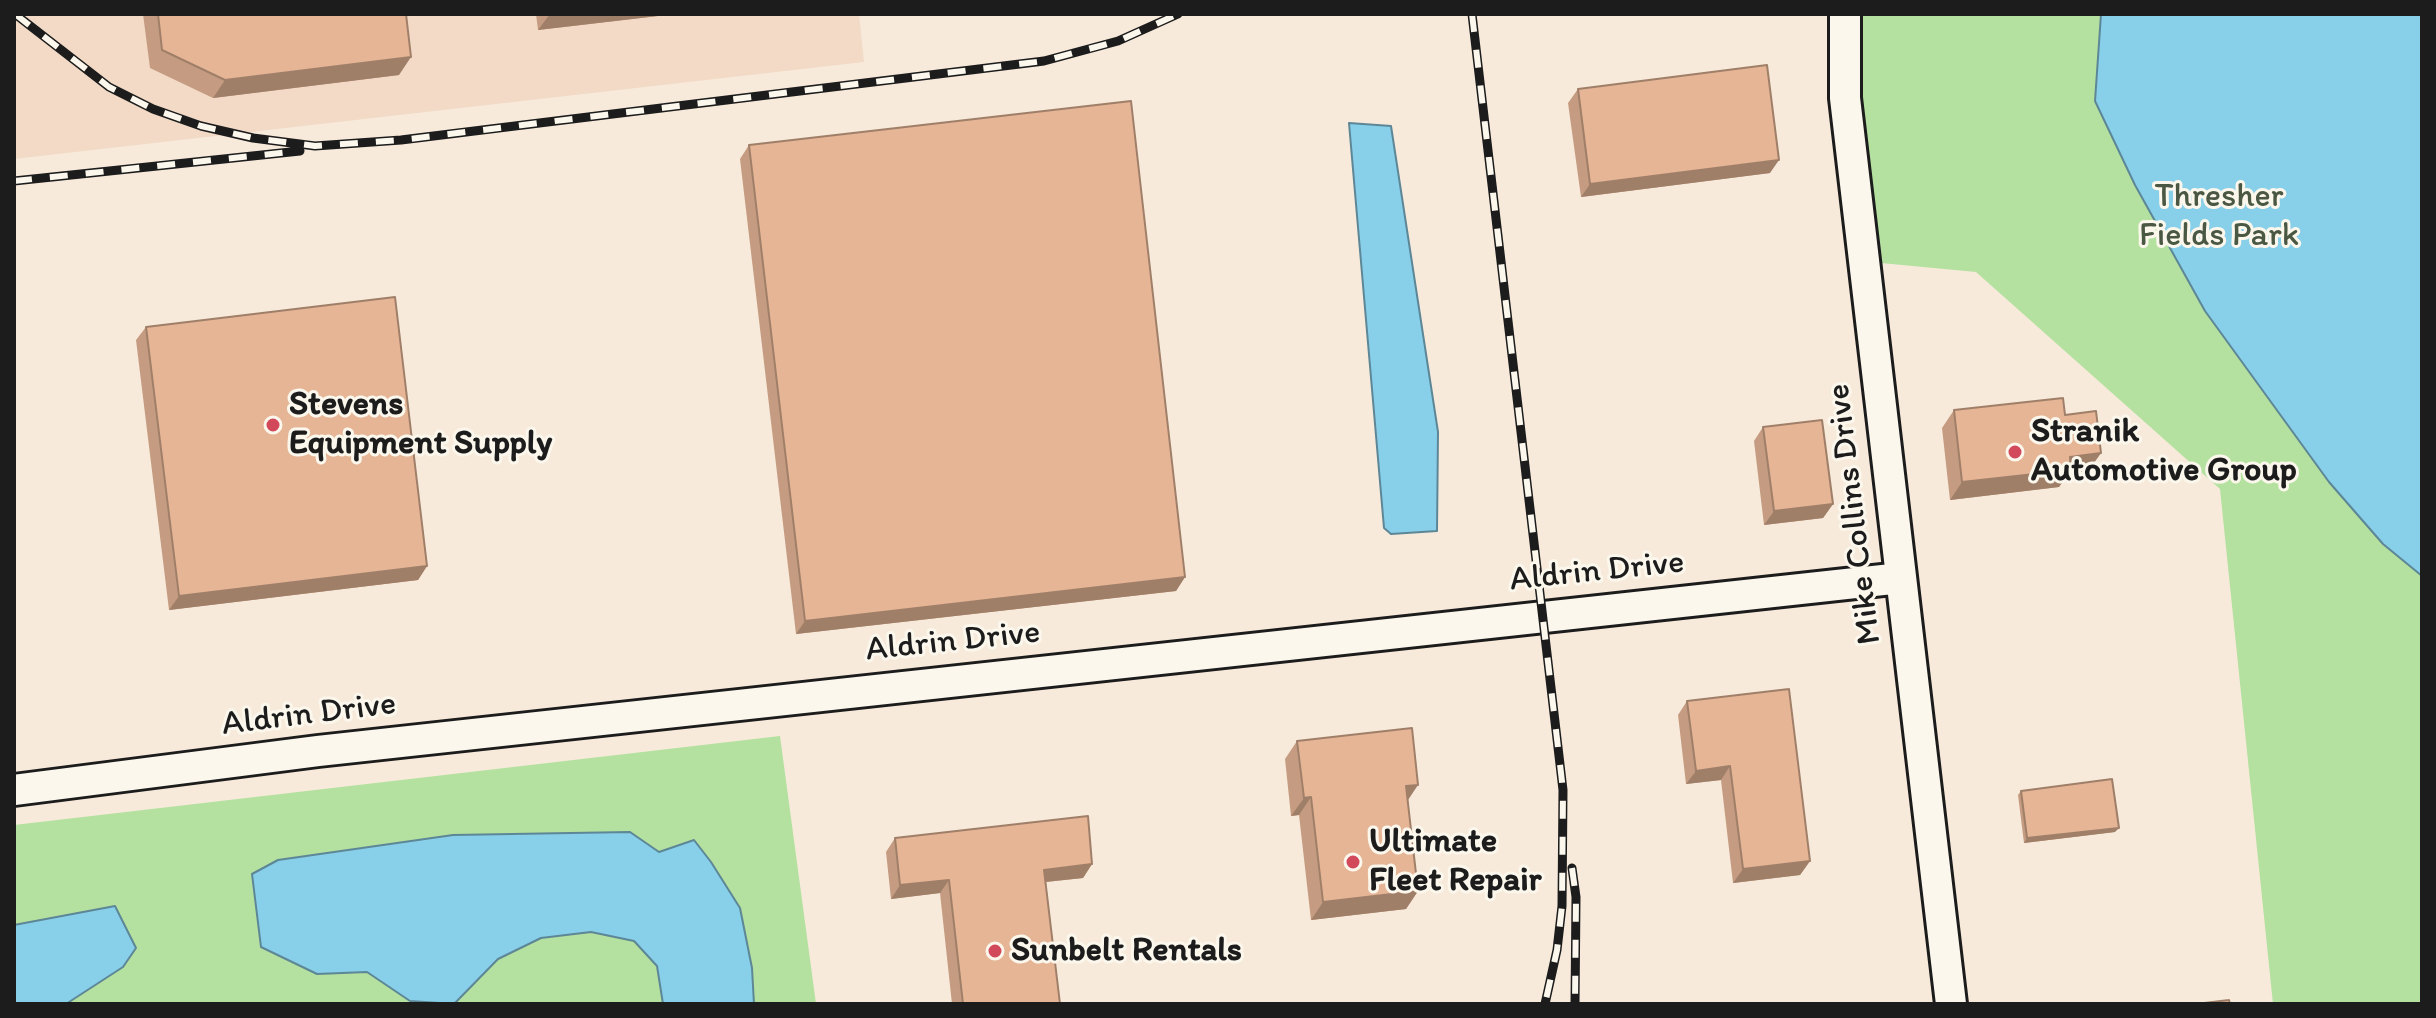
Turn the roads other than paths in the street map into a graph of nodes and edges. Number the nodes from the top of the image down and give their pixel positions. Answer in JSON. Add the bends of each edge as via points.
{"nodes":[{"id":1,"x":1845,"y":14,"type":"edge"},
{"id":2,"x":1901,"y":578,"type":"junction"},
{"id":3,"x":14,"y":790,"type":"edge"},
{"id":4,"x":1951,"y":1004,"type":"edge"}],
"edges":[{"from":1,"to":2,"type":"street","name":"Mike Collins Drive","via":[[1845,98]]},
{"from":2,"to":3,"type":"street","name":"Aldrin Drive","via":[[349,748]]},
{"from":2,"to":4,"type":"street","name":"Mike Collins Drive"}]}
